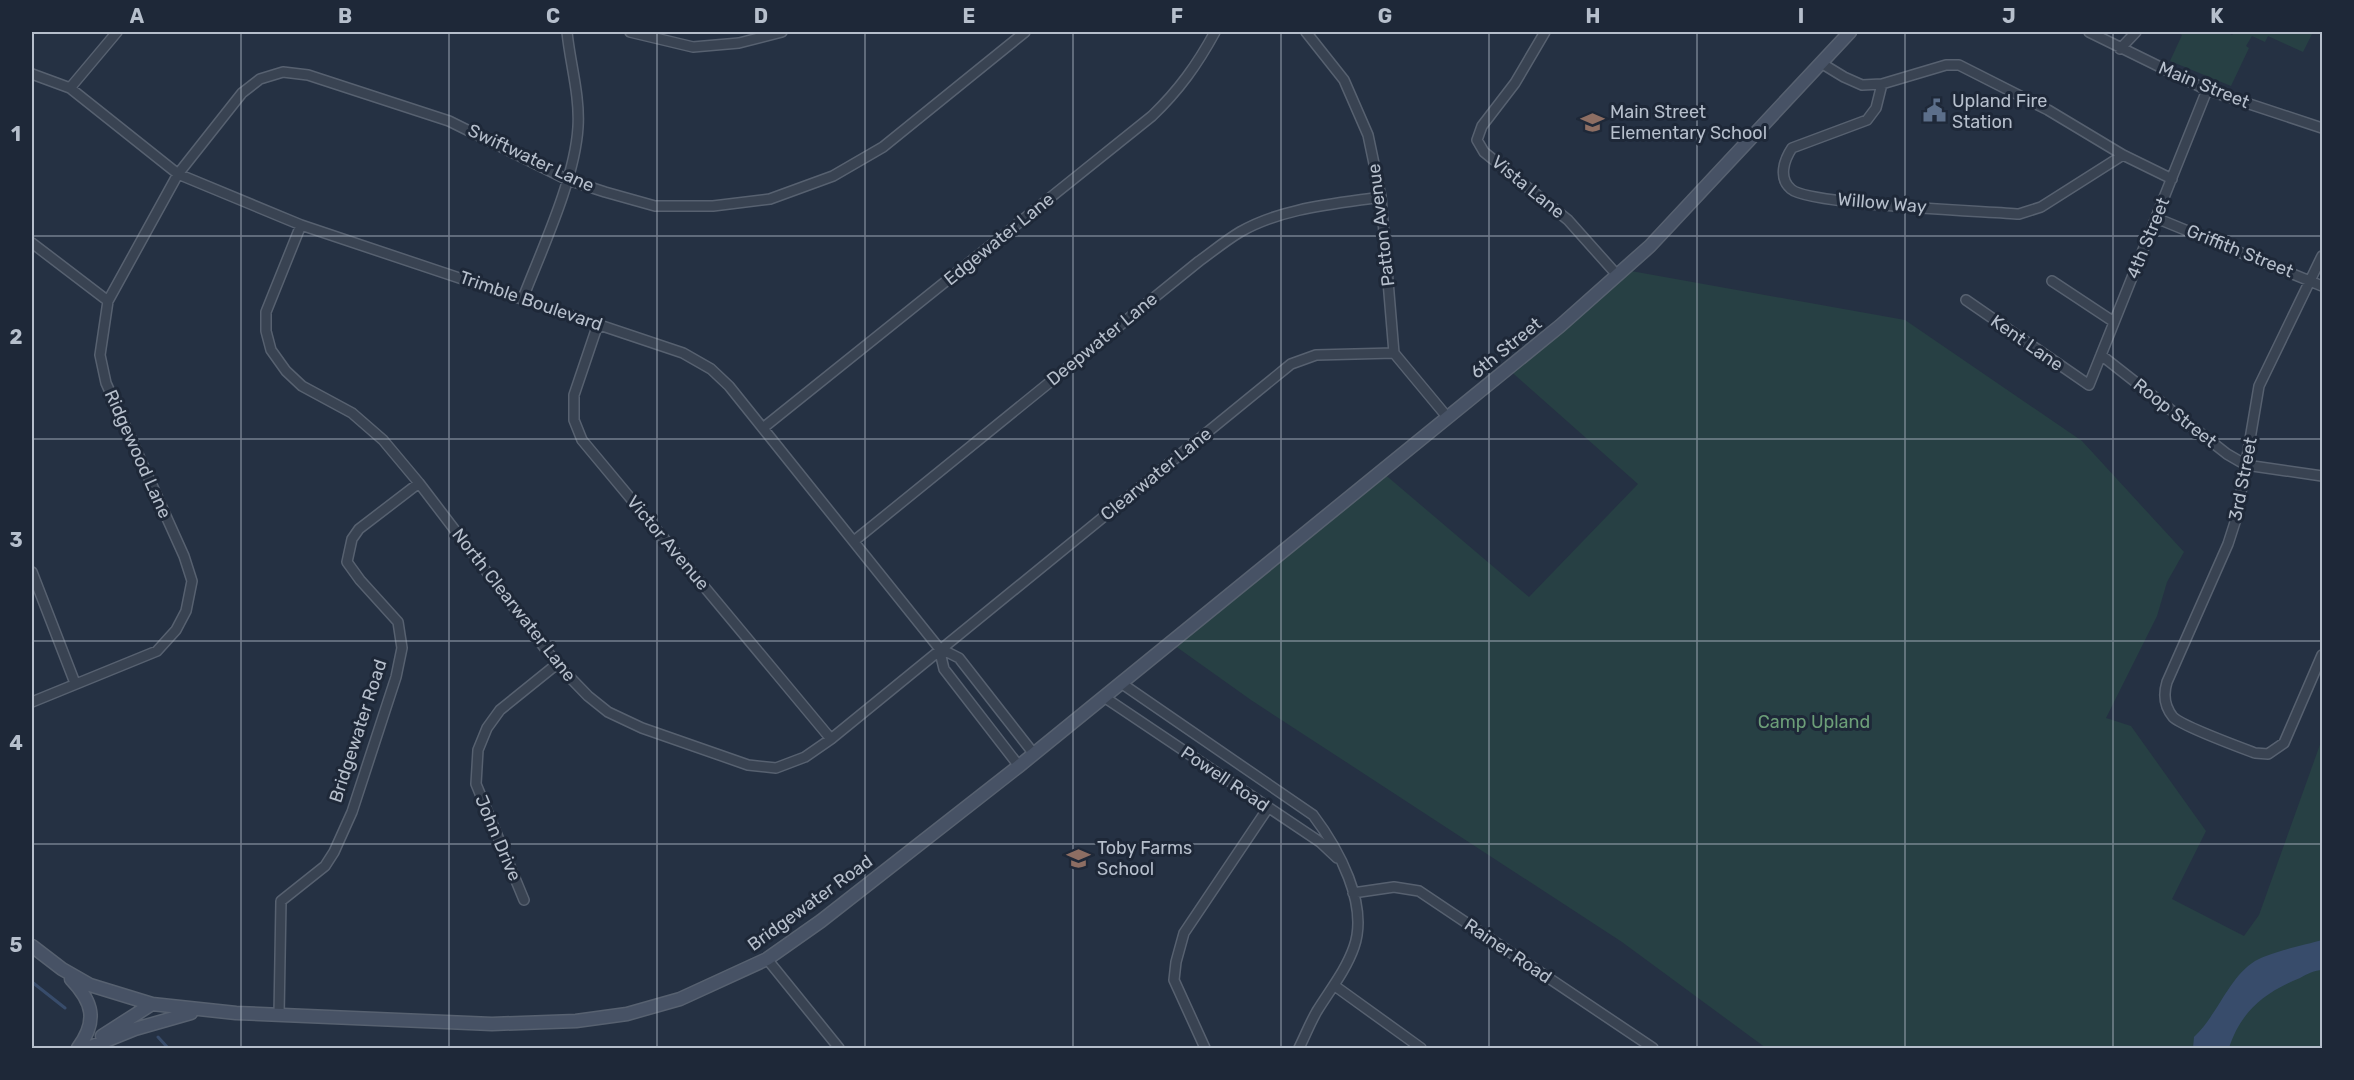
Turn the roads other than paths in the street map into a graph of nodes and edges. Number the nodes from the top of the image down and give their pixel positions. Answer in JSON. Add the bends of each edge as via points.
{"nodes":[{"id":1,"x":117,"y":32,"type":"edge"},
{"id":2,"x":567,"y":32,"type":"edge"},
{"id":3,"x":630,"y":32,"type":"edge"},
{"id":4,"x":782,"y":32,"type":"edge"},
{"id":5,"x":1025,"y":32,"type":"edge"},
{"id":6,"x":1215,"y":32,"type":"edge"},
{"id":7,"x":1306,"y":32,"type":"edge"},
{"id":8,"x":1545,"y":32,"type":"edge"},
{"id":9,"x":1850,"y":32,"type":"edge"},
{"id":10,"x":2089,"y":32,"type":"edge"},
{"id":11,"x":2136,"y":32,"type":"edge"},
{"id":12,"x":2120,"y":48,"type":"junction"},
{"id":13,"x":1821,"y":63,"type":"junction"},
{"id":14,"x":32,"y":74,"type":"edge"},
{"id":15,"x":1882,"y":84,"type":"junction"},
{"id":16,"x":70,"y":88,"type":"junction"},
{"id":17,"x":2207,"y":90,"type":"junction"},
{"id":18,"x":2322,"y":128,"type":"edge"},
{"id":19,"x":2123,"y":155,"type":"junction"},
{"id":20,"x":178,"y":174,"type":"junction"},
{"id":21,"x":2172,"y":179,"type":"junction"},
{"id":22,"x":568,"y":180,"type":"junction"},
{"id":23,"x":1381,"y":197,"type":"junction"},
{"id":24,"x":2156,"y":218,"type":"junction"},
{"id":25,"x":301,"y":225,"type":"junction"},
{"id":26,"x":32,"y":243,"type":"edge"},
{"id":27,"x":2322,"y":256,"type":"edge"},
{"id":28,"x":1618,"y":276,"type":"junction"},
{"id":29,"x":2310,"y":280,"type":"junction"},
{"id":30,"x":2052,"y":281,"type":"dead end"},
{"id":31,"x":2322,"y":286,"type":"edge"},
{"id":32,"x":524,"y":298,"type":"junction"},
{"id":33,"x":1966,"y":300,"type":"dead end"},
{"id":34,"x":108,"y":301,"type":"junction"},
{"id":35,"x":2114,"y":322,"type":"junction"},
{"id":36,"x":598,"y":324,"type":"junction"},
{"id":37,"x":1394,"y":352,"type":"junction"},
{"id":38,"x":2101,"y":355,"type":"junction"},
{"id":39,"x":2089,"y":385,"type":"joint"},
{"id":40,"x":1448,"y":418,"type":"junction"},
{"id":41,"x":763,"y":428,"type":"junction"},
{"id":42,"x":2246,"y":465,"type":"junction"},
{"id":43,"x":2322,"y":476,"type":"edge"},
{"id":44,"x":419,"y":483,"type":"junction"},
{"id":45,"x":854,"y":541,"type":"junction"},
{"id":46,"x":32,"y":572,"type":"edge"},
{"id":47,"x":939,"y":648,"type":"junction"},
{"id":48,"x":2322,"y":655,"type":"edge"},
{"id":49,"x":1153,"y":658,"type":"joint"},
{"id":50,"x":557,"y":664,"type":"junction"},
{"id":51,"x":75,"y":683,"type":"junction"},
{"id":52,"x":1122,"y":683,"type":"junction"},
{"id":53,"x":1104,"y":697,"type":"junction"},
{"id":54,"x":32,"y":702,"type":"edge"},
{"id":55,"x":831,"y":739,"type":"junction"},
{"id":56,"x":1034,"y":754,"type":"junction"},
{"id":57,"x":1019,"y":766,"type":"junction"},
{"id":58,"x":1268,"y":808,"type":"junction"},
{"id":59,"x":1343,"y":864,"type":"junction"},
{"id":60,"x":1353,"y":893,"type":"junction"},
{"id":61,"x":524,"y":900,"type":"dead end"},
{"id":62,"x":32,"y":946,"type":"edge"},
{"id":63,"x":767,"y":959,"type":"junction"},
{"id":64,"x":62,"y":969,"type":"junction"},
{"id":65,"x":1335,"y":986,"type":"junction"},
{"id":66,"x":152,"y":1004,"type":"junction"},
{"id":67,"x":202,"y":1011,"type":"junction"},
{"id":68,"x":279,"y":1015,"type":"junction"},
{"id":69,"x":78,"y":1048,"type":"edge"},
{"id":70,"x":85,"y":1048,"type":"edge"},
{"id":71,"x":839,"y":1048,"type":"edge"},
{"id":72,"x":1205,"y":1048,"type":"edge"},
{"id":73,"x":1299,"y":1048,"type":"edge"},
{"id":74,"x":1421,"y":1048,"type":"edge"},
{"id":75,"x":1653,"y":1048,"type":"edge"}],
"edges":[{"from":1,"to":16,"type":"street"},
{"from":2,"to":22,"type":"street","via":[[578,128]]},
{"from":3,"to":4,"type":"street","via":[[693,47],[739,43]]},
{"from":5,"to":22,"type":"street","name":"Swiftwater Lane","via":[[883,147],[833,176],[770,199],[713,206],[655,206]]},
{"from":6,"to":41,"type":"street","name":"Edgewater Lane","via":[[1176,93],[1152,116]]},
{"from":7,"to":23,"type":"street","name":"Patton Avenue","via":[[1344,80],[1368,135]]},
{"from":8,"to":28,"type":"street","name":"Vista Lane","via":[[1515,83],[1482,126],[1477,140],[1484,152],[1568,220]]},
{"from":9,"to":13,"type":"street","name":"6th Street"},
{"from":10,"to":12,"type":"street","name":"Main Street"},
{"from":11,"to":12,"type":"street"},
{"from":12,"to":17,"type":"street","name":"Main Street"},
{"from":13,"to":15,"type":"street","via":[[1862,85]]},
{"from":13,"to":28,"type":"street","name":"6th Street"},
{"from":14,"to":16,"type":"street","name":"Trimble Boulevard"},
{"from":15,"to":19,"type":"street","via":[[1946,65],[1959,65],[2048,110]]},
{"from":15,"to":19,"type":"street","name":"Willow Way","via":[[1876,108],[1867,120],[1792,148],[1782,172],[1789,188],[1799,195],[1857,202],[2019,213],[2042,207]]},
{"from":16,"to":20,"type":"street","name":"Trimble Boulevard"},
{"from":17,"to":18,"type":"street","name":"Main Street"},
{"from":17,"to":21,"type":"street","name":"4th Street"},
{"from":19,"to":21,"type":"street"},
{"from":20,"to":22,"type":"street","name":"Swiftwater Lane","via":[[242,93],[260,80],[283,72],[308,75],[449,121]]},
{"from":20,"to":25,"type":"street","name":"Trimble Boulevard"},
{"from":20,"to":34,"type":"street","name":"Ridgewood Lane"},
{"from":21,"to":24,"type":"street","name":"4th Street"},
{"from":22,"to":32,"type":"street"},
{"from":23,"to":37,"type":"street","name":"Patton Avenue"},
{"from":23,"to":45,"type":"street","name":"Deepwater Lane","via":[[1310,208],[1241,232],[1198,262]]},
{"from":24,"to":29,"type":"street","name":"Griffith Street"},
{"from":24,"to":35,"type":"street","name":"4th Street"},
{"from":25,"to":32,"type":"street","name":"Trimble Boulevard"},
{"from":25,"to":44,"type":"street","name":"North Clearwater Lane","via":[[267,312],[271,350],[302,386],[366,423]]},
{"from":26,"to":34,"type":"street"},
{"from":27,"to":29,"type":"street","name":"3rd Street"},
{"from":28,"to":40,"type":"street","name":"6th Street"},
{"from":29,"to":31,"type":"street","name":"Griffith Street"},
{"from":29,"to":42,"type":"street","name":"3rd Street","via":[[2259,386]]},
{"from":30,"to":35,"type":"street"},
{"from":32,"to":36,"type":"street","name":"Trimble Boulevard"},
{"from":33,"to":39,"type":"street","name":"Kent Lane"},
{"from":34,"to":51,"type":"street","name":"Ridgewood Lane","via":[[100,355],[106,383],[192,581],[186,611],[176,630],[157,651]]},
{"from":35,"to":38,"type":"street","name":"4th Street"},
{"from":36,"to":41,"type":"street","name":"Trimble Boulevard","via":[[683,353],[711,369]]},
{"from":36,"to":55,"type":"street","name":"Victor Avenue","via":[[574,395],[574,420],[582,440]]},
{"from":37,"to":40,"type":"street"},
{"from":37,"to":47,"type":"street","name":"Clearwater Lane","via":[[1316,356],[1291,364]]},
{"from":38,"to":39,"type":"street","name":"4th Street"},
{"from":38,"to":42,"type":"street","name":"Roop Street","via":[[2226,454]]},
{"from":40,"to":49,"type":"street","name":"6th Street"},
{"from":41,"to":45,"type":"street","name":"Trimble Boulevard"},
{"from":42,"to":43,"type":"street","name":"Roop Street"},
{"from":42,"to":48,"type":"street","name":"3rd Street","via":[[2228,544],[2167,682],[2165,703],[2177,720],[2254,753],[2275,751],[2284,744]]},
{"from":44,"to":50,"type":"street","name":"North Clearwater Lane"},
{"from":44,"to":68,"type":"street","name":"Bridgewater Road","via":[[359,529],[348,549],[348,562],[354,571],[398,622],[402,648],[352,812],[338,843],[325,866],[281,901]]},
{"from":45,"to":47,"type":"street","name":"Trimble Boulevard"},
{"from":46,"to":51,"type":"street"},
{"from":47,"to":55,"type":"street","name":"North Clearwater Lane"},
{"from":47,"to":56,"type":"street","name":"Trimble Boulevard","via":[[959,658]]},
{"from":47,"to":57,"type":"street","name":"Trimble Boulevard","via":[[944,669]]},
{"from":49,"to":52,"type":"street","name":"Bridgewater Road"},
{"from":50,"to":55,"type":"street","name":"North Clearwater Lane","via":[[608,712],[748,765],[776,768],[805,757]]},
{"from":50,"to":61,"type":"street","name":"John Drive","via":[[500,710],[478,750],[476,784]]},
{"from":51,"to":54,"type":"street","name":"Ridgewood Lane"},
{"from":52,"to":53,"type":"street","name":"Bridgewater Road"},
{"from":52,"to":59,"type":"street","name":"Powell Road","via":[[1312,815],[1329,836]]},
{"from":53,"to":56,"type":"street","name":"Bridgewater Road"},
{"from":53,"to":58,"type":"street","name":"Powell Road"},
{"from":56,"to":57,"type":"street","name":"Bridgewater Road"},
{"from":57,"to":63,"type":"street","name":"Bridgewater Road"},
{"from":58,"to":59,"type":"street","name":"Powell Road","via":[[1320,842]]},
{"from":58,"to":72,"type":"street","via":[[1184,933],[1176,962],[1174,980]]},
{"from":59,"to":60,"type":"street","name":"Powell Road"},
{"from":60,"to":65,"type":"street","name":"Powell Road","via":[[1357,919],[1354,946]]},
{"from":60,"to":75,"type":"street","name":"Rainer Road","via":[[1394,887],[1419,891]]},
{"from":62,"to":64,"type":"street"},
{"from":63,"to":68,"type":"street","name":"Bridgewater Road","via":[[680,999],[627,1014],[576,1021],[492,1024]]},
{"from":63,"to":71,"type":"street"},
{"from":64,"to":66,"type":"street","name":"Bridgewater Road","via":[[100,988]]},
{"from":64,"to":69,"type":"street","via":[[85,994],[89,1006],[90,1024]]},
{"from":65,"to":73,"type":"street","name":"Powell Road"},
{"from":65,"to":74,"type":"street"},
{"from":66,"to":67,"type":"street","name":"Bridgewater Road"},
{"from":66,"to":70,"type":"street"},
{"from":67,"to":68,"type":"street","name":"Bridgewater Road"},
{"from":67,"to":70,"type":"street"}]}
